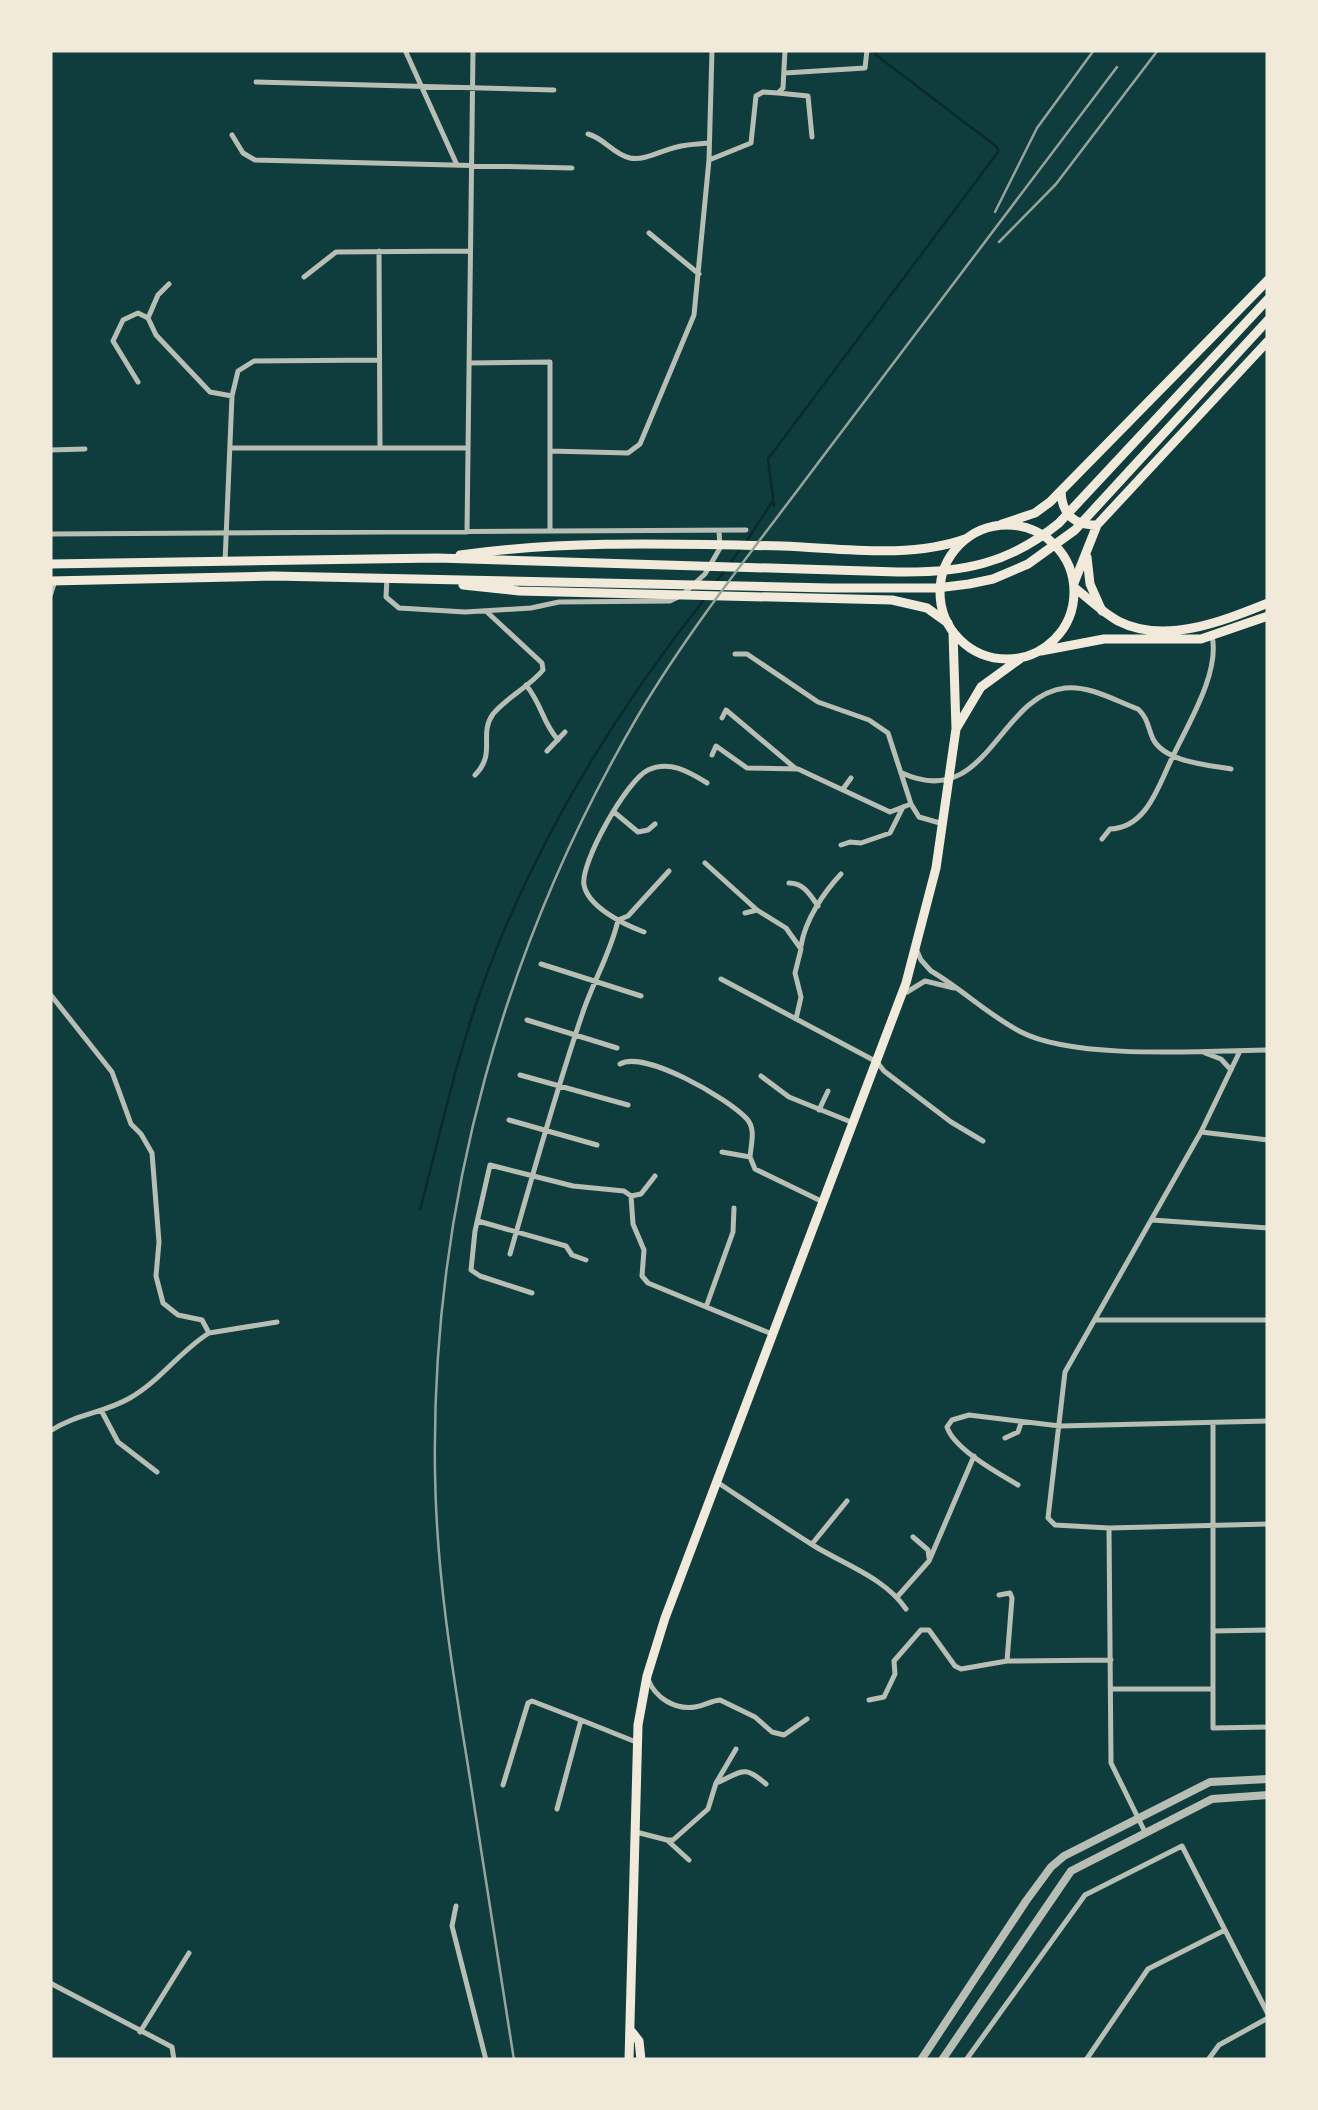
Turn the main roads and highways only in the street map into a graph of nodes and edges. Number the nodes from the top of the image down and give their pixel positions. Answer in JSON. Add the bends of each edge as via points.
{"nodes":[{"id":1,"x":1268,"y":280,"type":"edge"},
{"id":2,"x":1265,"y":302,"type":"edge"},
{"id":3,"x":1268,"y":320,"type":"edge"},
{"id":4,"x":1268,"y":341,"type":"edge"},
{"id":5,"x":1061,"y":491,"type":"junction"},
{"id":6,"x":1002,"y":524,"type":"junction"},
{"id":7,"x":1097,"y":526,"type":"junction"},
{"id":8,"x":965,"y":539,"type":"junction"},
{"id":9,"x":1090,"y":540,"type":"junction"},
{"id":10,"x":437,"y":558,"type":"junction"},
{"id":11,"x":50,"y":564,"type":"edge"},
{"id":12,"x":406,"y":578,"type":"junction"},
{"id":13,"x":52,"y":581,"type":"edge"},
{"id":14,"x":1074,"y":585,"type":"junction"},
{"id":15,"x":1268,"y":603,"type":"edge"},
{"id":16,"x":1102,"y":611,"type":"junction"},
{"id":17,"x":1268,"y":616,"type":"edge"},
{"id":18,"x":950,"y":628,"type":"junction"},
{"id":19,"x":1039,"y":652,"type":"junction"},
{"id":20,"x":1021,"y":658,"type":"junction"},
{"id":21,"x":956,"y":729,"type":"junction"},
{"id":22,"x":632,"y":2032,"type":"junction"},
{"id":23,"x":630,"y":2060,"type":"edge"},
{"id":24,"x":640,"y":2060,"type":"edge"}],
"edges":[{"from":1,"to":5,"type":"main road"},
{"from":2,"to":10,"type":"main road","via":[[1060,523],[981,566],[908,572]]},
{"from":3,"to":12,"type":"main road","via":[[1075,530],[1039,558],[992,579],[885,588]]},
{"from":4,"to":7,"type":"main road"},
{"from":5,"to":6,"type":"main road","via":[[1035,512]]},
{"from":5,"to":7,"type":"main road","via":[[1070,518]]},
{"from":6,"to":8,"type":"main road"},
{"from":6,"to":14,"type":"main road","via":[[1046,536],[1065,556]]},
{"from":7,"to":9,"type":"main road"},
{"from":8,"to":10,"type":"main road","via":[[896,549],[510,548]]},
{"from":8,"to":18,"type":"main road","via":[[941,582]]},
{"from":9,"to":14,"type":"main road"},
{"from":9,"to":16,"type":"main road","via":[[1087,570]]},
{"from":10,"to":11,"type":"main road"},
{"from":12,"to":13,"type":"main road"},
{"from":12,"to":18,"type":"main road","via":[[504,591],[872,599],[916,604]]},
{"from":14,"to":16,"type":"main road"},
{"from":14,"to":19,"type":"main road","via":[[1068,621]]},
{"from":15,"to":16,"type":"main road","via":[[1174,630],[1136,627]]},
{"from":17,"to":19,"type":"main road","via":[[1175,642],[1104,640]]},
{"from":18,"to":20,"type":"main road","via":[[980,654]]},
{"from":18,"to":21,"type":"main road"},
{"from":19,"to":20,"type":"main road"},
{"from":20,"to":21,"type":"main road","via":[[981,687]]},
{"from":21,"to":22,"type":"main road","via":[[943,823],[900,1000],[647,1676],[636,1742]]},
{"from":22,"to":23,"type":"main road"},
{"from":22,"to":24,"type":"main road"}]}
